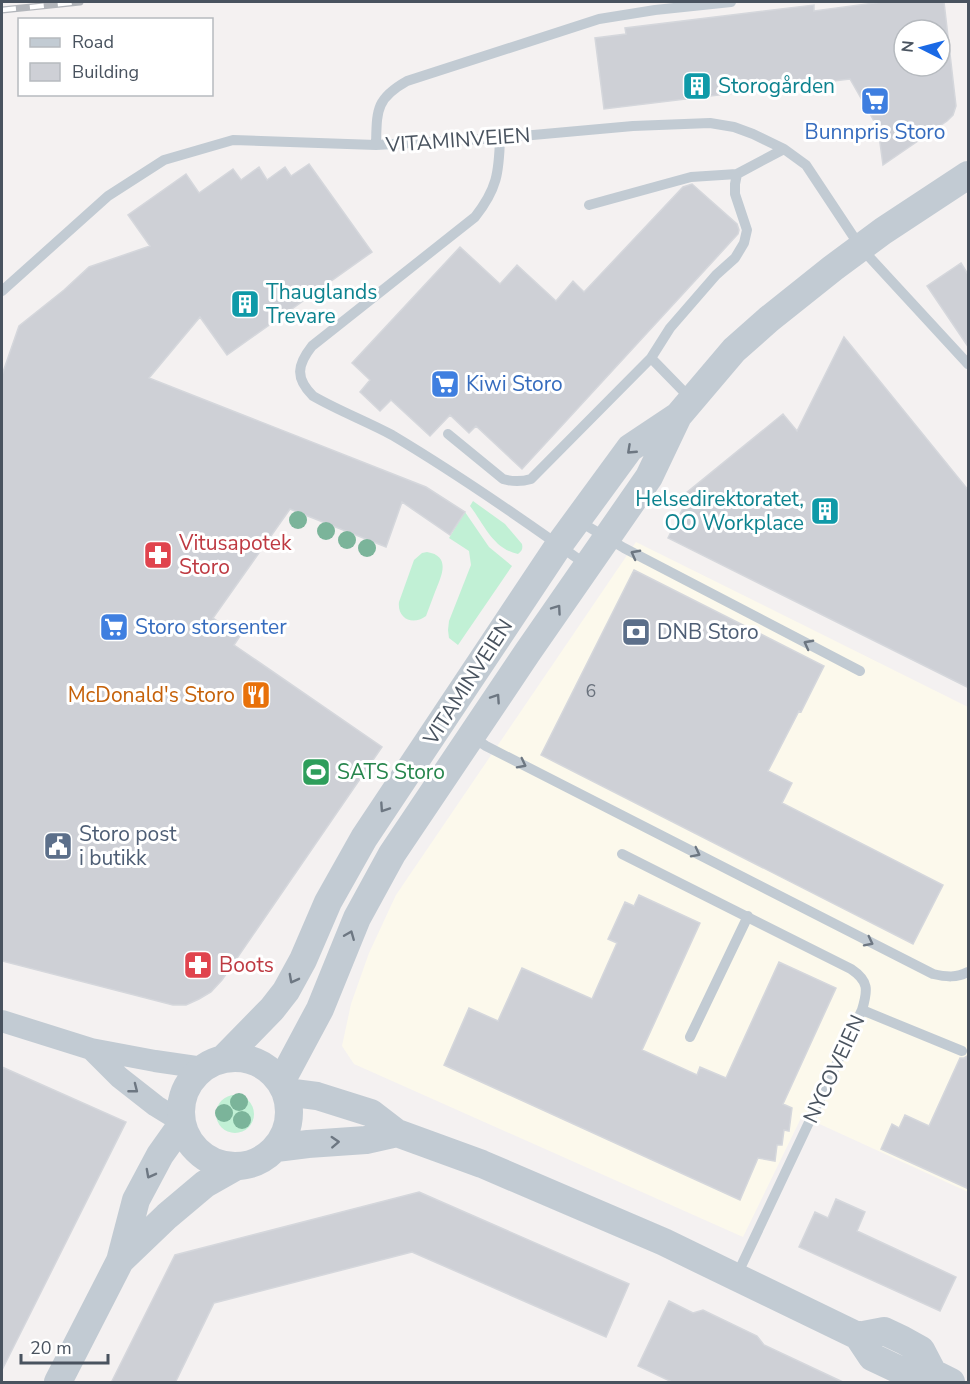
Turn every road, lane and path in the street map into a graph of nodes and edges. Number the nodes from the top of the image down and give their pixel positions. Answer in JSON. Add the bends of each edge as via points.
{"nodes":[{"id":1,"x":731,"y":2,"type":"edge"},
{"id":2,"x":500,"y":138,"type":"junction"},
{"id":3,"x":376,"y":145,"type":"junction"},
{"id":4,"x":784,"y":148,"type":"junction"},
{"id":5,"x":737,"y":174,"type":"junction"},
{"id":6,"x":969,"y":175,"type":"edge"},
{"id":7,"x":590,"y":205,"type":"dead end"},
{"id":8,"x":861,"y":248,"type":"junction"},
{"id":9,"x":2,"y":291,"type":"edge"},
{"id":10,"x":651,"y":358,"type":"junction"},
{"id":11,"x":969,"y":364,"type":"edge"},
{"id":12,"x":685,"y":408,"type":"junction"},
{"id":13,"x":448,"y":434,"type":"dead end"},
{"id":14,"x":577,"y":519,"type":"junction"},
{"id":15,"x":607,"y":538,"type":"junction"},
{"id":16,"x":559,"y":545,"type":"junction"},
{"id":17,"x":588,"y":566,"type":"junction"},
{"id":18,"x":860,"y":671,"type":"dead end"},
{"id":19,"x":471,"y":736,"type":"junction"},
{"id":20,"x":622,"y":854,"type":"dead end"},
{"id":21,"x":748,"y":916,"type":"junction"},
{"id":22,"x":969,"y":972,"type":"edge"},
{"id":23,"x":862,"y":1010,"type":"junction"},
{"id":24,"x":5,"y":1017,"type":"edge"},
{"id":25,"x":690,"y":1037,"type":"dead end"},
{"id":26,"x":91,"y":1049,"type":"junction"},
{"id":27,"x":962,"y":1052,"type":"dead end"},
{"id":28,"x":214,"y":1063,"type":"junction"},
{"id":29,"x":283,"y":1087,"type":"junction"},
{"id":30,"x":182,"y":1123,"type":"junction"},
{"id":31,"x":397,"y":1133,"type":"junction"},
{"id":32,"x":276,"y":1148,"type":"junction"},
{"id":33,"x":235,"y":1167,"type":"junction"},
{"id":34,"x":120,"y":1261,"type":"junction"},
{"id":35,"x":736,"y":1277,"type":"junction"},
{"id":36,"x":858,"y":1336,"type":"junction"},
{"id":37,"x":942,"y":1378,"type":"edge"},
{"id":38,"x":58,"y":1383,"type":"edge"}],
"edges":[{"from":1,"to":3,"type":"lane","name":"VITAMINVEIEN","via":[[599,19],[407,81],[385,96],[380,106]]},
{"from":2,"to":3,"type":"lane","name":"VITAMINVEIEN"},
{"from":2,"to":4,"type":"lane","name":"VITAMINVEIEN","via":[[710,123],[734,127]]},
{"from":2,"to":16,"type":"lane","via":[[495,184],[475,217],[312,346],[300,366],[300,376],[314,396],[425,455]]},
{"from":3,"to":9,"type":"lane","via":[[233,140],[164,159],[108,196]]},
{"from":4,"to":5,"type":"lane"},
{"from":4,"to":8,"type":"lane","name":"VITAMINVEIEN","via":[[806,165]]},
{"from":5,"to":7,"type":"lane","via":[[691,177]]},
{"from":5,"to":10,"type":"lane","via":[[735,194],[747,230],[744,243],[735,258],[670,328]]},
{"from":6,"to":8,"type":"street","name":"VITAMINVEIEN"},
{"from":8,"to":11,"type":"lane"},
{"from":8,"to":12,"type":"street","name":"VITAMINVEIEN","via":[[734,350]]},
{"from":10,"to":12,"type":"lane"},
{"from":10,"to":13,"type":"lane","via":[[531,479],[523,482],[503,479]]},
{"from":12,"to":14,"type":"street","name":"VITAMINVEIEN","one_way":true,"via":[[630,448]]},
{"from":12,"to":15,"type":"street","name":"VITAMINVEIEN","via":[[649,477]]},
{"from":14,"to":15,"type":"lane"},
{"from":14,"to":16,"type":"street","name":"VITAMINVEIEN"},
{"from":15,"to":17,"type":"street","name":"VITAMINVEIEN"},
{"from":18,"to":15,"type":"lane","one_way":true},
{"from":16,"to":17,"type":"lane"},
{"from":16,"to":28,"type":"street","name":"VITAMINVEIEN","one_way":true,"via":[[364,838],[328,902],[286,991],[266,1016]]},
{"from":19,"to":17,"type":"street","name":"VITAMINVEIEN","one_way":true},
{"from":19,"to":22,"type":"lane","one_way":true,"via":[[933,974],[956,977]]},
{"from":29,"to":19,"type":"street","name":"VITAMINVEIEN","one_way":true,"via":[[370,892]]},
{"from":20,"to":21,"type":"lane","name":"NYCOVEIEN"},
{"from":21,"to":23,"type":"lane","name":"NYCOVEIEN","via":[[861,976],[867,994]]},
{"from":21,"to":25,"type":"lane"},
{"from":23,"to":27,"type":"lane"},
{"from":23,"to":35,"type":"lane","name":"NYCOVEIEN"},
{"from":24,"to":26,"type":"street"},
{"from":26,"to":28,"type":"street","via":[[155,1061]]},
{"from":26,"to":30,"type":"street","one_way":true,"via":[[119,1077]]},
{"from":28,"to":29,"type":"street","via":[[250,1059],[267,1068]]},
{"from":28,"to":30,"type":"street","via":[[195,1075],[184,1092]]},
{"from":29,"to":31,"type":"street","via":[[371,1113]]},
{"from":29,"to":32,"type":"street","via":[[289,1103],[288,1127]]},
{"from":30,"to":33,"type":"street","via":[[186,1136],[201,1155]]},
{"from":30,"to":34,"type":"street","one_way":true,"via":[[136,1200]]},
{"from":32,"to":31,"type":"street","one_way":true,"via":[[366,1140]]},
{"from":31,"to":35,"type":"street","via":[[501,1172]]},
{"from":32,"to":33,"type":"street","via":[[258,1162]]},
{"from":33,"to":34,"type":"street","via":[[205,1184]]},
{"from":34,"to":38,"type":"street"},
{"from":35,"to":36,"type":"street"},
{"from":36,"to":37,"type":"street","via":[[872,1357],[910,1375]]},
{"from":36,"to":37,"type":"street","via":[[884,1331],[903,1340],[921,1350]]}]}
